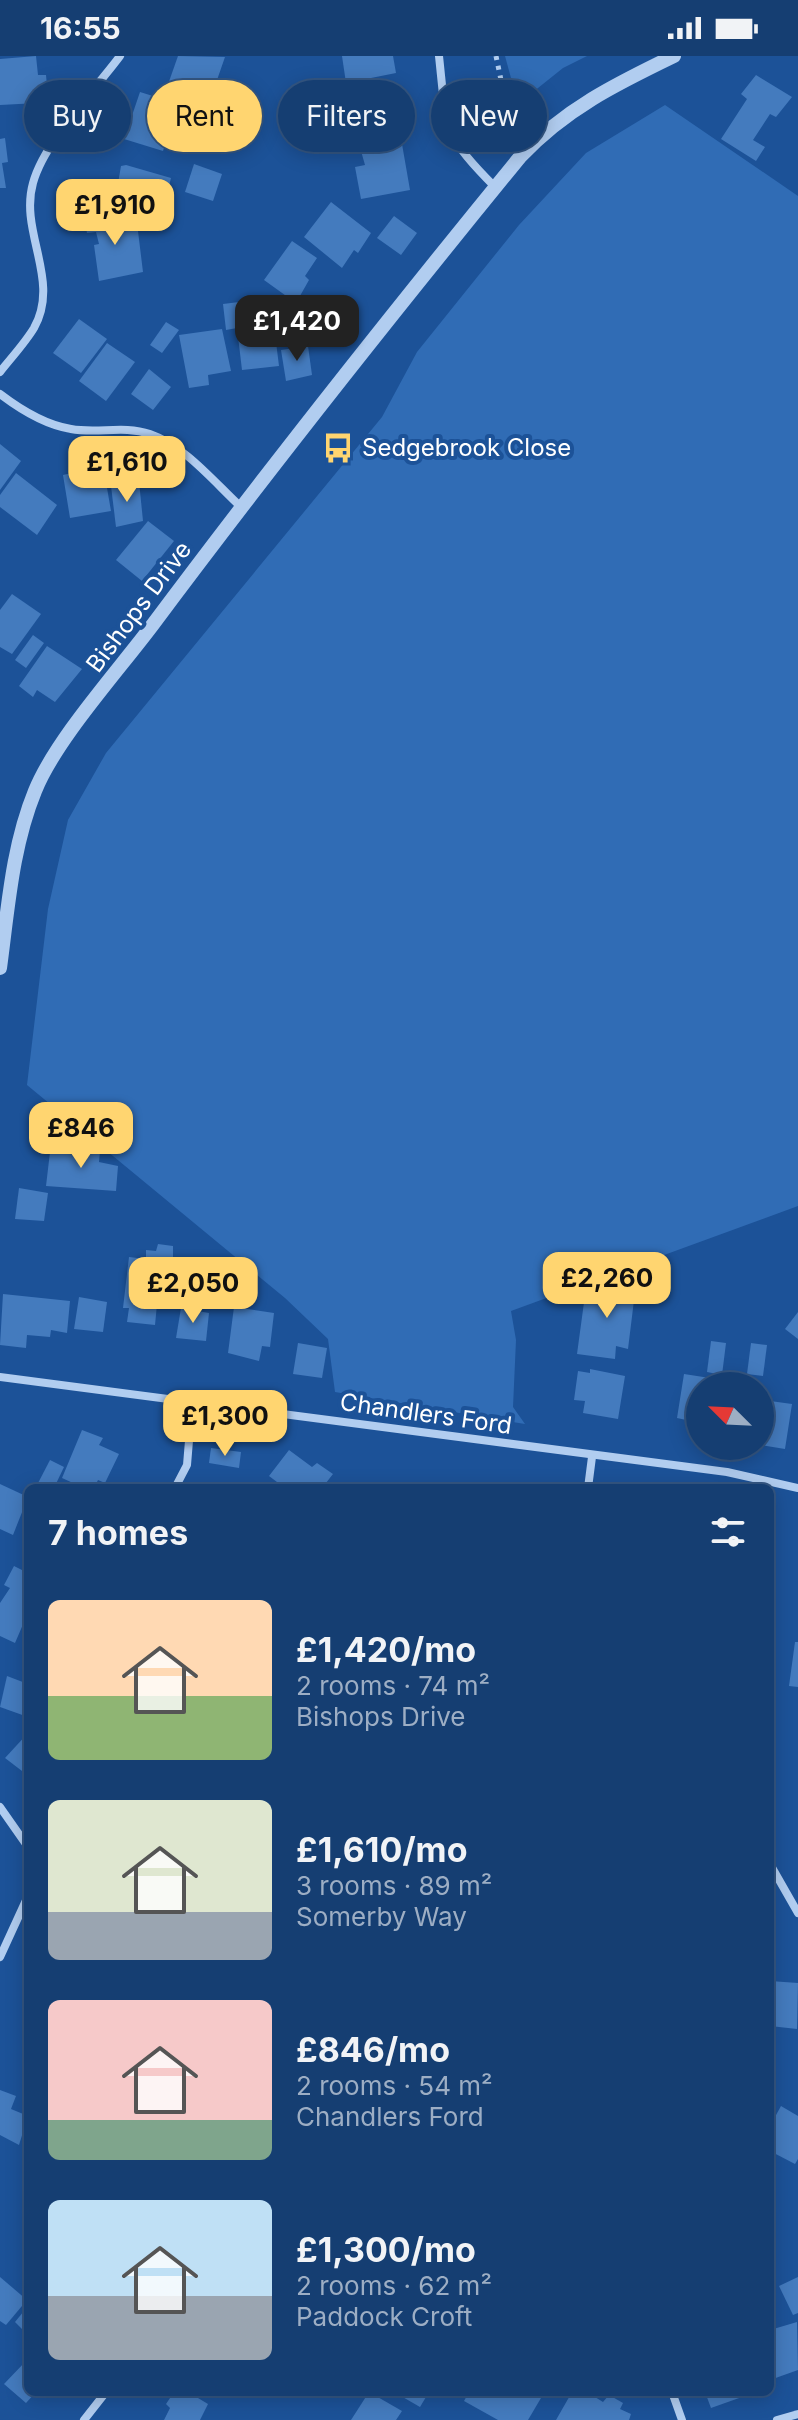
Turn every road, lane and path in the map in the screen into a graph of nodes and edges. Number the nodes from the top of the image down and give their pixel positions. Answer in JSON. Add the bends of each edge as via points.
{"nodes":[{"id":1,"x":120,"y":56,"type":"edge"},
{"id":2,"x":439,"y":56,"type":"edge"},
{"id":3,"x":496,"y":56,"type":"edge"},
{"id":4,"x":674,"y":56,"type":"edge"},
{"id":5,"x":520,"y":157,"type":"junction"},
{"id":6,"x":495,"y":187,"type":"junction"},
{"id":7,"x":0,"y":372,"type":"edge"},
{"id":8,"x":0,"y":394,"type":"edge"},
{"id":9,"x":241,"y":507,"type":"junction"},
{"id":10,"x":0,"y":967,"type":"edge"},
{"id":11,"x":0,"y":1377,"type":"edge"},
{"id":12,"x":192,"y":1404,"type":"junction"},
{"id":13,"x":592,"y":1457,"type":"junction"},
{"id":14,"x":177,"y":1484,"type":"edge"},
{"id":15,"x":589,"y":1484,"type":"edge"},
{"id":16,"x":798,"y":1488,"type":"edge"},
{"id":17,"x":0,"y":1807,"type":"edge"},
{"id":18,"x":24,"y":1841,"type":"edge"},
{"id":19,"x":774,"y":1871,"type":"edge"},
{"id":20,"x":24,"y":1905,"type":"edge"},
{"id":21,"x":798,"y":1913,"type":"edge"},
{"id":22,"x":0,"y":1957,"type":"edge"},
{"id":23,"x":103,"y":2396,"type":"edge"},
{"id":24,"x":673,"y":2396,"type":"edge"},
{"id":25,"x":798,"y":2414,"type":"edge"},
{"id":26,"x":84,"y":2420,"type":"edge"},
{"id":27,"x":682,"y":2420,"type":"edge"},
{"id":28,"x":777,"y":2420,"type":"edge"}],
"edges":[{"from":1,"to":7,"type":"street","via":[[36,172],[29,208],[43,294],[34,327]]},
{"from":2,"to":6,"type":"street","via":[[447,129],[458,149]]},
{"from":3,"to":5,"type":"path"},
{"from":4,"to":5,"type":"street","name":"Bishops Drive","via":[[572,109]]},
{"from":5,"to":6,"type":"street","name":"Bishops Drive"},
{"from":6,"to":9,"type":"street","name":"Bishops Drive"},
{"from":8,"to":9,"type":"street","via":[[45,422],[72,430],[132,429],[153,435],[176,448]]},
{"from":9,"to":10,"type":"street","name":"Bishops Drive","via":[[42,775],[16,854]]},
{"from":11,"to":12,"type":"street","name":"Chandlers Ford"},
{"from":12,"to":13,"type":"street","name":"Chandlers Ford"},
{"from":12,"to":14,"type":"street","via":[[187,1465]]},
{"from":13,"to":15,"type":"street"},
{"from":13,"to":16,"type":"street","name":"Chandlers Ford","via":[[727,1472]]},
{"from":17,"to":18,"type":"street"},
{"from":19,"to":21,"type":"street"},
{"from":20,"to":22,"type":"street"},
{"from":23,"to":26,"type":"street"},
{"from":24,"to":27,"type":"street"},
{"from":25,"to":28,"type":"street"}]}
